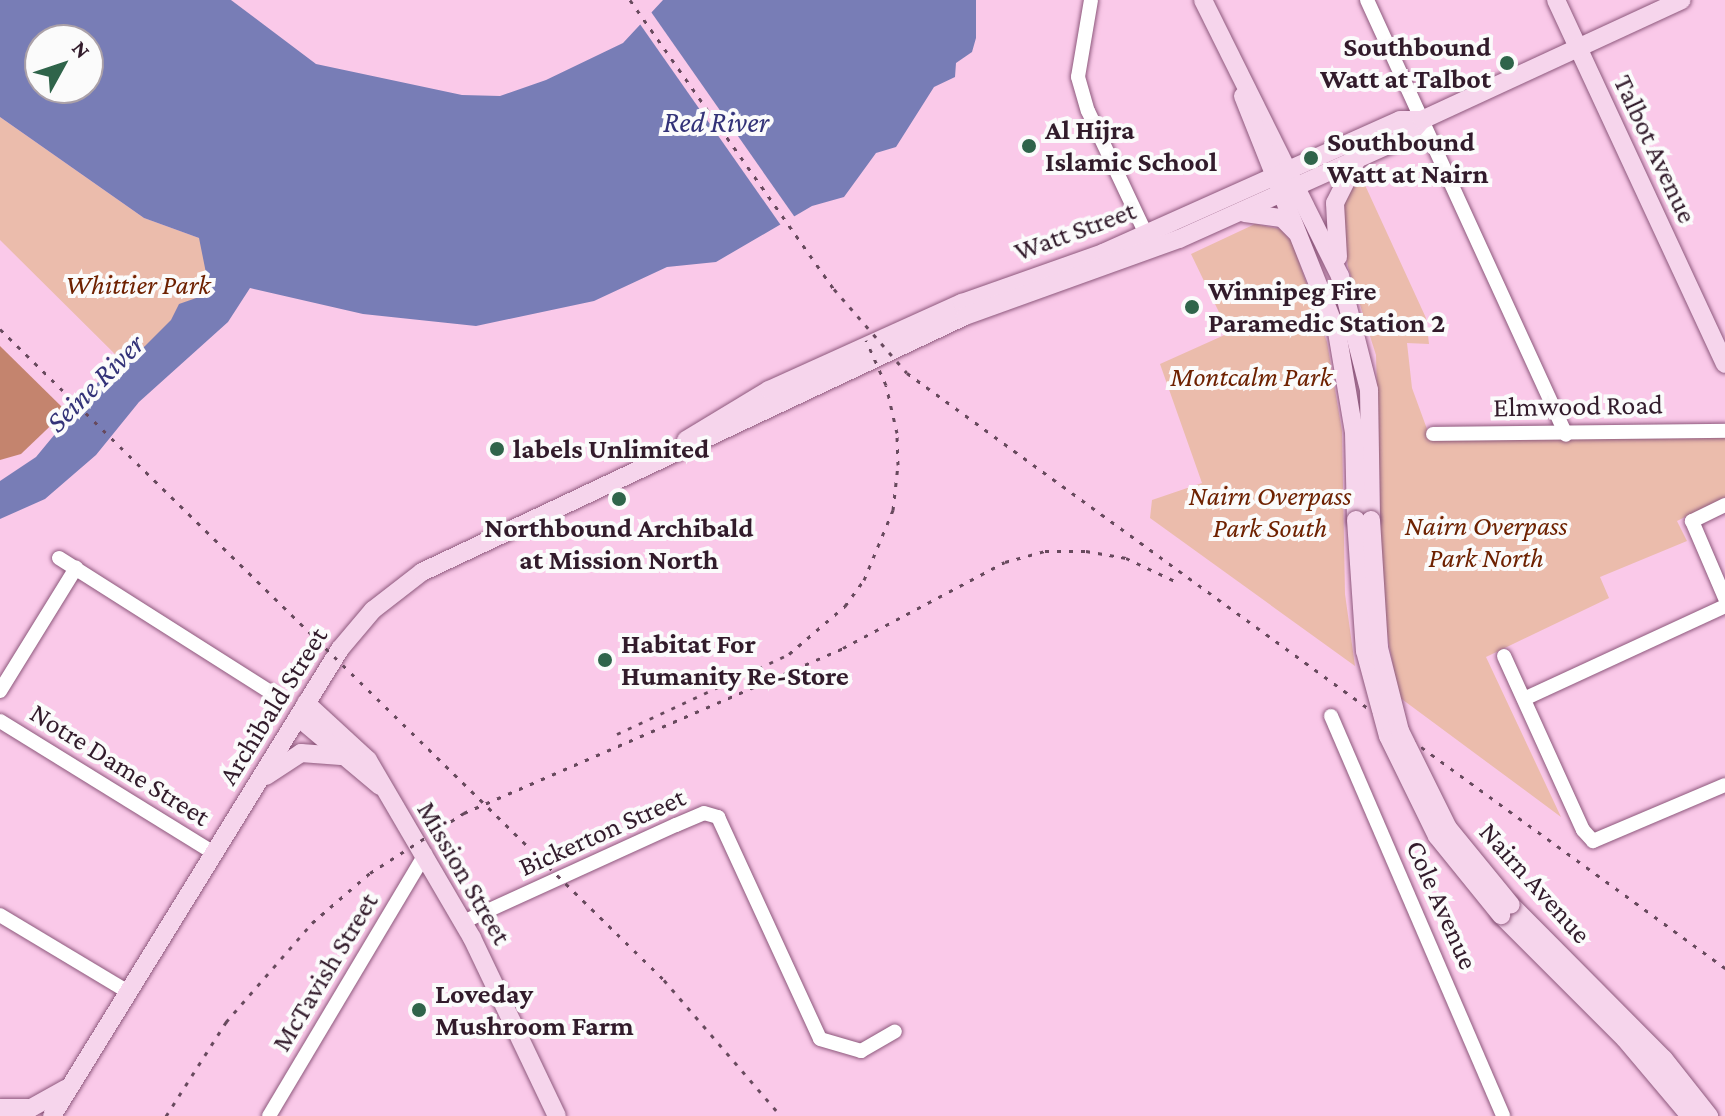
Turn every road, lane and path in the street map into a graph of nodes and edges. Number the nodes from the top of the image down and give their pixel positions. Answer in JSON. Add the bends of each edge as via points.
{"nodes":[{"id":1,"x":1091,"y":0,"type":"edge"},
{"id":2,"x":1203,"y":0,"type":"edge"},
{"id":3,"x":1367,"y":0,"type":"edge"},
{"id":4,"x":1556,"y":0,"type":"edge"},
{"id":5,"x":1682,"y":0,"type":"edge"},
{"id":6,"x":1577,"y":47,"type":"junction"},
{"id":7,"x":1422,"y":120,"type":"junction"},
{"id":8,"x":1358,"y":158,"type":"junction"},
{"id":9,"x":1286,"y":180,"type":"junction"},
{"id":10,"x":1234,"y":214,"type":"junction"},
{"id":11,"x":1149,"y":242,"type":"junction"},
{"id":12,"x":1305,"y":243,"type":"junction"},
{"id":13,"x":1340,"y":276,"type":"junction"},
{"id":14,"x":884,"y":345,"type":"joint"},
{"id":15,"x":1725,"y":364,"type":"edge"},
{"id":16,"x":1725,"y":431,"type":"edge"},
{"id":17,"x":1433,"y":434,"type":"dead end"},
{"id":18,"x":1566,"y":435,"type":"junction"},
{"id":19,"x":1725,"y":505,"type":"edge"},
{"id":20,"x":1364,"y":520,"type":"junction"},
{"id":21,"x":59,"y":558,"type":"dead end"},
{"id":22,"x":76,"y":568,"type":"junction"},
{"id":23,"x":1725,"y":598,"type":"edge"},
{"id":24,"x":1725,"y":606,"type":"edge"},
{"id":25,"x":1504,"y":656,"type":"dead end"},
{"id":26,"x":0,"y":691,"type":"edge"},
{"id":27,"x":272,"y":693,"type":"dead end"},
{"id":28,"x":1524,"y":699,"type":"junction"},
{"id":29,"x":302,"y":710,"type":"junction"},
{"id":30,"x":1331,"y":716,"type":"dead end"},
{"id":31,"x":0,"y":721,"type":"edge"},
{"id":32,"x":341,"y":756,"type":"junction"},
{"id":33,"x":257,"y":782,"type":"junction"},
{"id":34,"x":1725,"y":785,"type":"edge"},
{"id":35,"x":383,"y":788,"type":"junction"},
{"id":36,"x":214,"y":853,"type":"junction"},
{"id":37,"x":425,"y":854,"type":"junction"},
{"id":38,"x":1506,"y":910,"type":"junction"},
{"id":39,"x":0,"y":915,"type":"edge"},
{"id":40,"x":463,"y":922,"type":"junction"},
{"id":41,"x":128,"y":992,"type":"junction"},
{"id":42,"x":895,"y":1031,"type":"dead end"},
{"id":43,"x":76,"y":1079,"type":"junction"},
{"id":44,"x":0,"y":1109,"type":"edge"},
{"id":45,"x":9,"y":1116,"type":"edge"},
{"id":46,"x":52,"y":1116,"type":"edge"},
{"id":47,"x":269,"y":1116,"type":"edge"},
{"id":48,"x":557,"y":1116,"type":"edge"},
{"id":49,"x":1503,"y":1116,"type":"edge"},
{"id":50,"x":1690,"y":1116,"type":"edge"},
{"id":51,"x":1709,"y":1116,"type":"edge"}],
"edges":[{"from":1,"to":11,"type":"street","via":[[1078,77],[1088,111]]},
{"from":2,"to":9,"type":"main road","name":"Nairn Avenue"},
{"from":3,"to":7,"type":"street"},
{"from":4,"to":6,"type":"main road","name":"Talbot Avenue"},
{"from":5,"to":6,"type":"main road","name":"Watt Street"},
{"from":6,"to":7,"type":"main road","name":"Watt Street"},
{"from":6,"to":15,"type":"main road","name":"Talbot Avenue"},
{"from":7,"to":8,"type":"main road","name":"Watt Street","via":[[1408,136]]},
{"from":7,"to":9,"type":"main road","name":"Watt Street","via":[[1400,120]]},
{"from":7,"to":18,"type":"street"},
{"from":8,"to":9,"type":"main road","name":"Watt Street"},
{"from":8,"to":13,"type":"main road","via":[[1339,186],[1335,203]]},
{"from":9,"to":10,"type":"main road","name":"Watt Street"},
{"from":9,"to":11,"type":"main road","name":"Watt Street"},
{"from":9,"to":12,"type":"main road","name":"Nairn Avenue"},
{"from":9,"to":13,"type":"main road","name":"Nairn Avenue"},
{"from":10,"to":11,"type":"main road","name":"Watt Street"},
{"from":10,"to":12,"type":"main road","via":[[1262,212],[1282,218]]},
{"from":11,"to":14,"type":"main road","name":"Watt Street","via":[[962,303]]},
{"from":12,"to":20,"type":"main road","name":"Nairn Avenue","via":[[1346,365]]},
{"from":13,"to":20,"type":"main road","name":"Nairn Avenue","via":[[1369,390]]},
{"from":14,"to":29,"type":"main road","name":"Archibald Street","via":[[403,585],[352,633]]},
{"from":16,"to":18,"type":"street","name":"Elmwood Road"},
{"from":17,"to":18,"type":"street","name":"Elmwood Road"},
{"from":19,"to":23,"type":"street","via":[[1692,521]]},
{"from":20,"to":38,"type":"main road","name":"Nairn Avenue","bridge":true,"via":[[1379,648],[1400,731],[1448,828]]},
{"from":21,"to":22,"type":"street"},
{"from":22,"to":26,"type":"street"},
{"from":22,"to":27,"type":"street"},
{"from":24,"to":28,"type":"street"},
{"from":25,"to":28,"type":"street"},
{"from":28,"to":34,"type":"street","via":[[1593,841]]},
{"from":29,"to":32,"type":"main road","name":"Mission Street"},
{"from":29,"to":33,"type":"main road","name":"Archibald Street"},
{"from":29,"to":35,"type":"main road","name":"Mission Street","via":[[356,747]]},
{"from":30,"to":49,"type":"street","name":"Cole Avenue"},
{"from":31,"to":36,"type":"street","name":"Notre Dame Street"},
{"from":32,"to":33,"type":"main road","via":[[296,755]]},
{"from":32,"to":35,"type":"main road","name":"Mission Street"},
{"from":33,"to":36,"type":"main road","name":"Archibald Street"},
{"from":35,"to":37,"type":"main road","name":"Mission Street"},
{"from":36,"to":41,"type":"main road","name":"Archibald Street"},
{"from":37,"to":40,"type":"main road","name":"Mission Street"},
{"from":37,"to":47,"type":"street","name":"McTavish Street"},
{"from":38,"to":50,"type":"main road","name":"Nairn Avenue"},
{"from":38,"to":51,"type":"main road","name":"Nairn Avenue","via":[[1657,1051]]},
{"from":39,"to":41,"type":"street"},
{"from":40,"to":42,"type":"street","name":"Bickerton Street","via":[[704,813],[718,817],[820,1039],[861,1051]]},
{"from":40,"to":48,"type":"main road","name":"Mission Street"},
{"from":41,"to":43,"type":"main road","name":"Archibald Street"},
{"from":43,"to":44,"type":"main road","via":[[38,1106]]},
{"from":43,"to":46,"type":"main road","name":"Archibald Street"},
{"from":44,"to":45,"type":"main road"}]}
